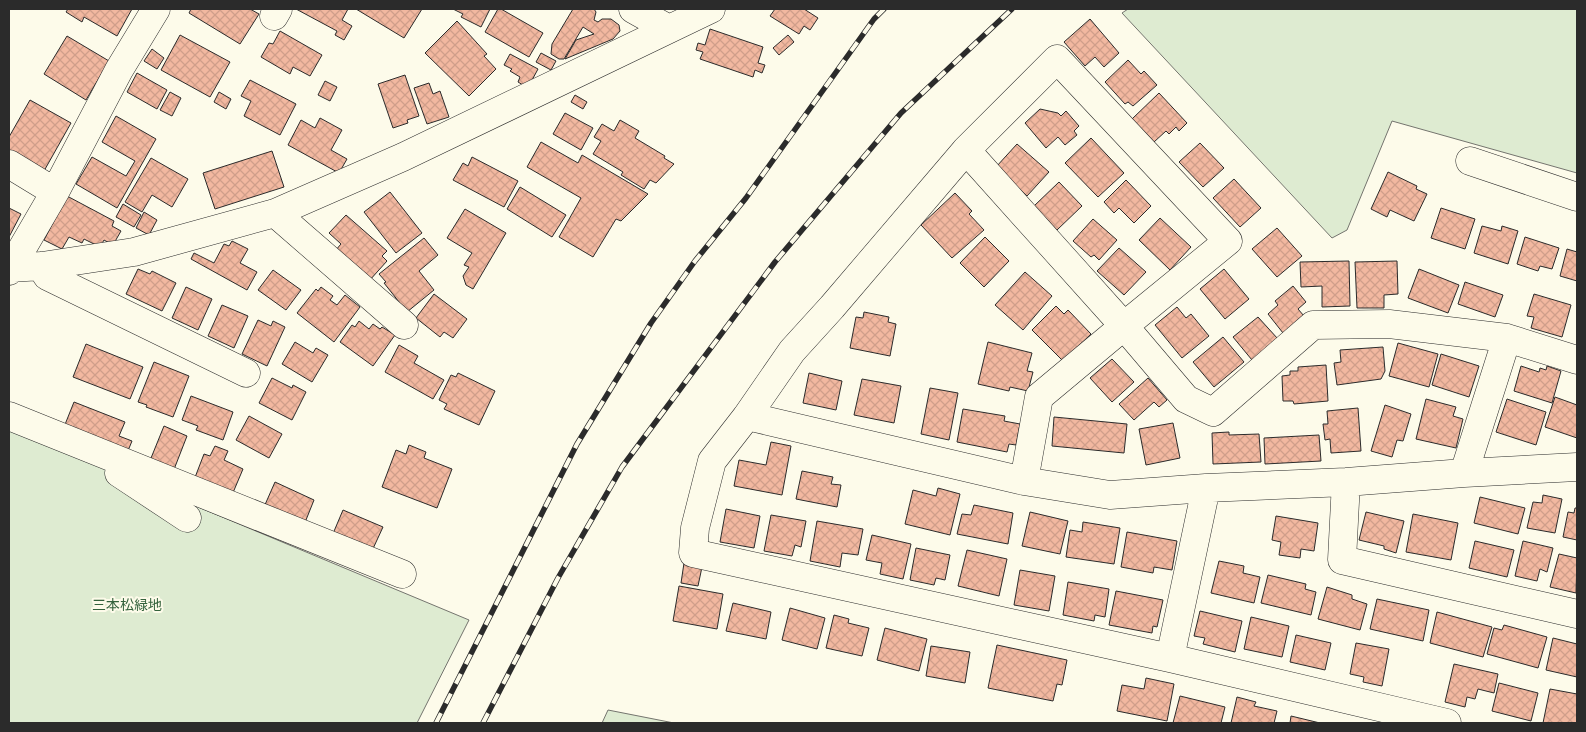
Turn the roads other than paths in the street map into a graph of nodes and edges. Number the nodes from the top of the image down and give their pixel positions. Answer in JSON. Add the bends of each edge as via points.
{"nodes":[{"id":1,"x":156,"y":9,"type":"edge"},
{"id":2,"x":633,"y":9,"type":"edge"},
{"id":3,"x":711,"y":9,"type":"edge"},
{"id":4,"x":667,"y":28,"type":"junction"},
{"id":5,"x":966,"y":150,"type":"junction"},
{"id":6,"x":1470,"y":161,"type":"dead end"},
{"id":7,"x":9,"y":164,"type":"edge"},
{"id":8,"x":55,"y":192,"type":"junction"},
{"id":9,"x":1577,"y":197,"type":"edge"},
{"id":10,"x":275,"y":213,"type":"junction"},
{"id":11,"x":42,"y":266,"type":"junction"},
{"id":12,"x":9,"y":269,"type":"edge"},
{"id":13,"x":404,"y":324,"type":"dead end"},
{"id":14,"x":1124,"y":326,"type":"junction"},
{"id":15,"x":1507,"y":338,"type":"junction"},
{"id":16,"x":1577,"y":360,"type":"edge"},
{"id":17,"x":246,"y":373,"type":"dead end"},
{"id":18,"x":9,"y":416,"type":"edge"},
{"id":19,"x":747,"y":416,"type":"junction"},
{"id":20,"x":70,"y":441,"type":"junction"},
{"id":21,"x":1577,"y":467,"type":"edge"},
{"id":22,"x":1464,"y":473,"type":"junction"},
{"id":23,"x":1024,"y":481,"type":"junction"},
{"id":24,"x":1346,"y":482,"type":"junction"},
{"id":25,"x":1206,"y":488,"type":"junction"},
{"id":26,"x":187,"y":518,"type":"dead end"},
{"id":27,"x":402,"y":574,"type":"dead end"},
{"id":28,"x":1577,"y":614,"type":"edge"},
{"id":29,"x":1170,"y":658,"type":"junction"},
{"id":30,"x":1447,"y":723,"type":"edge"}],
"edges":[{"from":1,"to":8,"type":"street","via":[[119,70]]},
{"from":2,"to":4,"type":"street"},
{"from":3,"to":4,"type":"street"},
{"from":4,"to":10,"type":"street","via":[[403,157]]},
{"from":5,"to":14,"type":"street"},
{"from":5,"to":14,"type":"street","via":[[1057,59],[1228,241]]},
{"from":5,"to":19,"type":"street","via":[[792,351]]},
{"from":6,"to":9,"type":"street"},
{"from":7,"to":8,"type":"street"},
{"from":8,"to":12,"type":"street"},
{"from":10,"to":11,"type":"street","via":[[134,252]]},
{"from":10,"to":13,"type":"street"},
{"from":11,"to":12,"type":"street"},
{"from":11,"to":17,"type":"street","via":[[46,276]]},
{"from":14,"to":15,"type":"street","via":[[1186,399],[1213,412],[1314,325],[1389,324]]},
{"from":14,"to":23,"type":"street","via":[[1039,397]]},
{"from":15,"to":16,"type":"street"},
{"from":15,"to":22,"type":"street"},
{"from":18,"to":20,"type":"street"},
{"from":19,"to":23,"type":"street"},
{"from":19,"to":29,"type":"street","via":[[712,461],[694,528],[693,553]]},
{"from":20,"to":26,"type":"street"},
{"from":20,"to":27,"type":"street"},
{"from":21,"to":22,"type":"street"},
{"from":22,"to":24,"type":"street"},
{"from":23,"to":25,"type":"street","via":[[1110,496]]},
{"from":24,"to":25,"type":"street"},
{"from":24,"to":28,"type":"street","via":[[1342,560]]},
{"from":25,"to":29,"type":"street"},
{"from":29,"to":30,"type":"street"}]}
